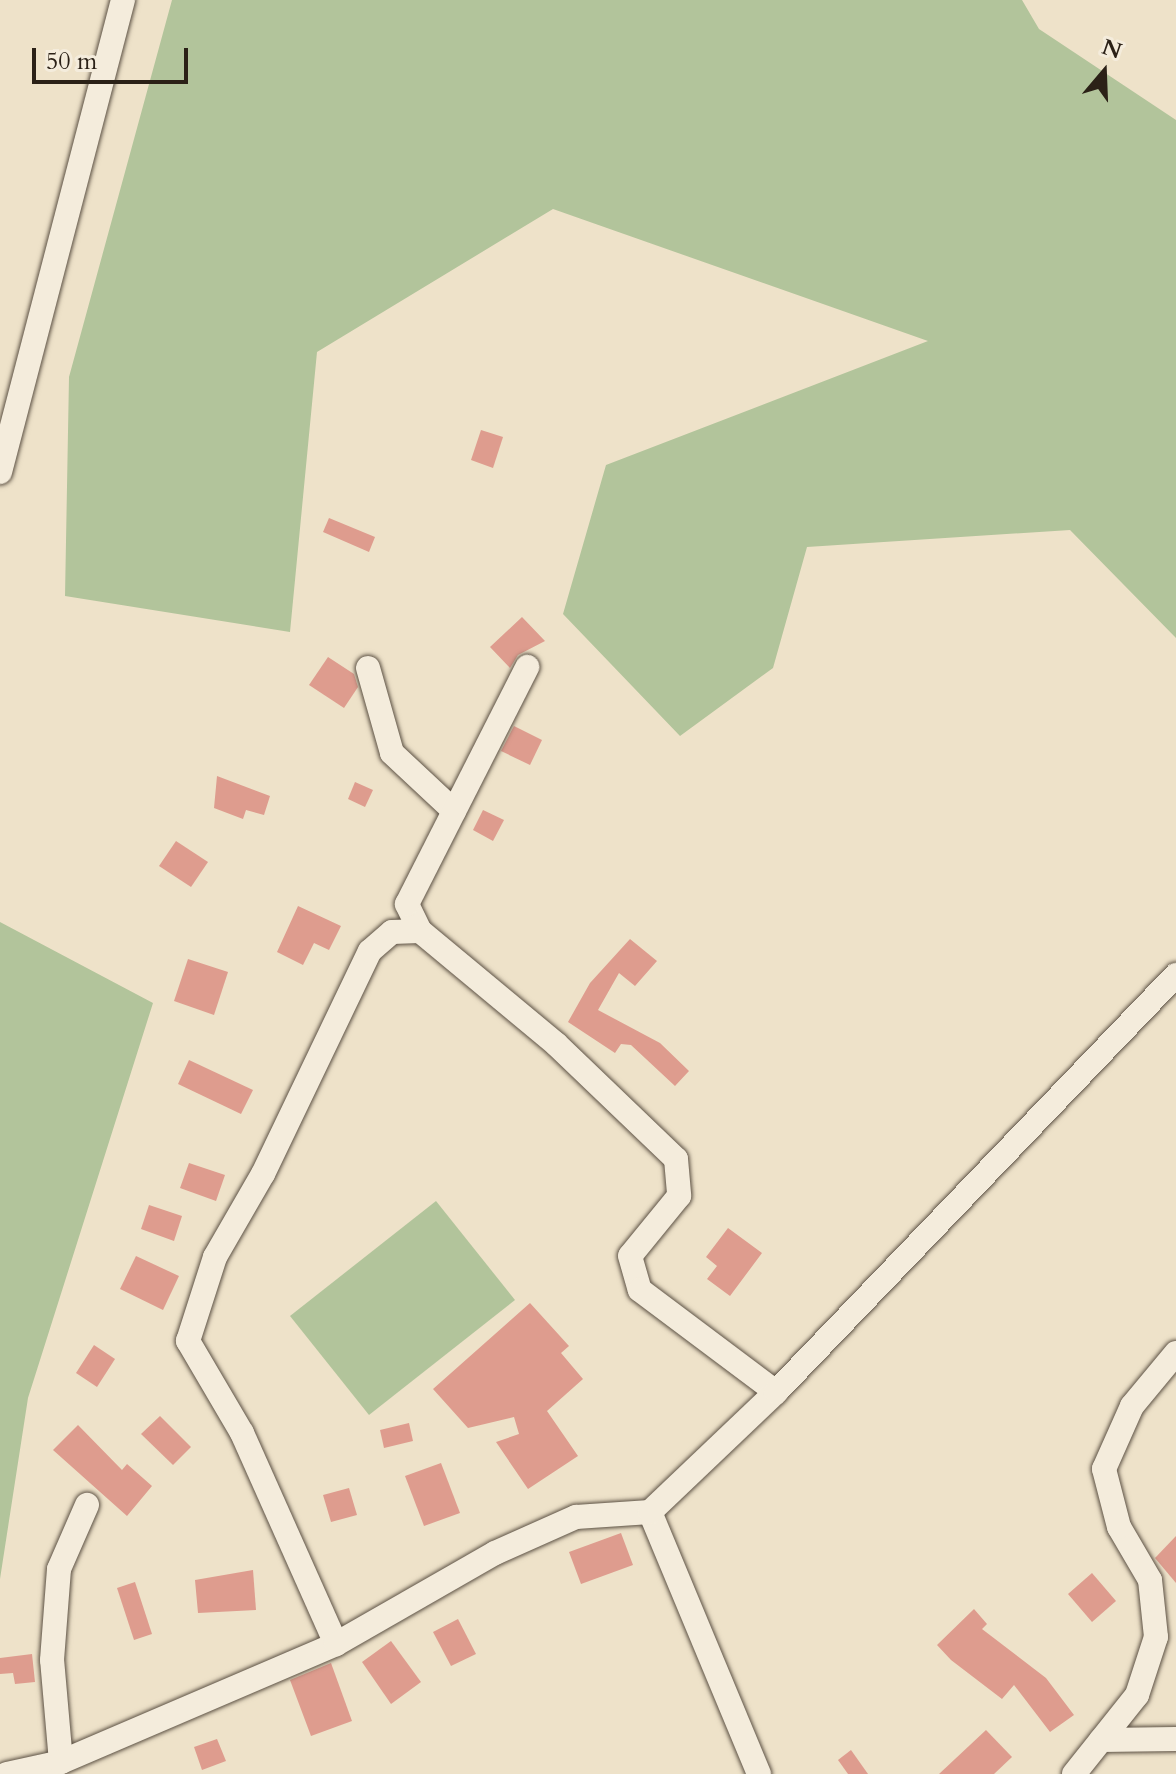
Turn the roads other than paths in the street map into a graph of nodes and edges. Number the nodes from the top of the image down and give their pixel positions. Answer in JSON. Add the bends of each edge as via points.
{"nodes":[{"id":1,"x":123,"y":0,"type":"edge"},
{"id":2,"x":0,"y":472,"type":"edge"},
{"id":3,"x":527,"y":667,"type":"dead end"},
{"id":4,"x":368,"y":668,"type":"dead end"},
{"id":5,"x":454,"y":811,"type":"junction"},
{"id":6,"x":420,"y":931,"type":"junction"},
{"id":7,"x":1176,"y":975,"type":"edge"},
{"id":8,"x":1176,"y":1353,"type":"edge"},
{"id":9,"x":776,"y":1392,"type":"junction"},
{"id":10,"x":87,"y":1505,"type":"dead end"},
{"id":11,"x":650,"y":1512,"type":"junction"},
{"id":12,"x":1176,"y":1620,"type":"edge"},
{"id":13,"x":1156,"y":1637,"type":"junction"},
{"id":14,"x":336,"y":1644,"type":"junction"},
{"id":15,"x":1176,"y":1739,"type":"edge"},
{"id":16,"x":1101,"y":1740,"type":"junction"},
{"id":17,"x":61,"y":1762,"type":"junction"},
{"id":18,"x":7,"y":1774,"type":"edge"},
{"id":19,"x":759,"y":1774,"type":"edge"},
{"id":20,"x":1074,"y":1774,"type":"edge"}],
"edges":[{"from":1,"to":2,"type":"street"},
{"from":3,"to":5,"type":"street"},
{"from":4,"to":5,"type":"street","via":[[392,753]]},
{"from":5,"to":6,"type":"street","via":[[407,904]]},
{"from":6,"to":9,"type":"street","via":[[556,1044],[676,1159],[679,1196],[630,1256],[640,1290]]},
{"from":6,"to":14,"type":"street","via":[[392,932],[370,951],[263,1174],[215,1257],[188,1341],[242,1433]]},
{"from":7,"to":9,"type":"street"},
{"from":8,"to":13,"type":"street","via":[[1132,1406],[1104,1469],[1119,1527],[1150,1580]]},
{"from":9,"to":11,"type":"street"},
{"from":10,"to":17,"type":"street","via":[[59,1569],[52,1660]]},
{"from":11,"to":14,"type":"street","via":[[576,1517],[495,1553]]},
{"from":11,"to":19,"type":"street"},
{"from":12,"to":13,"type":"street"},
{"from":13,"to":16,"type":"street","via":[[1137,1695]]},
{"from":14,"to":17,"type":"street"},
{"from":15,"to":16,"type":"street"},
{"from":16,"to":20,"type":"street"},
{"from":17,"to":18,"type":"street"}]}
